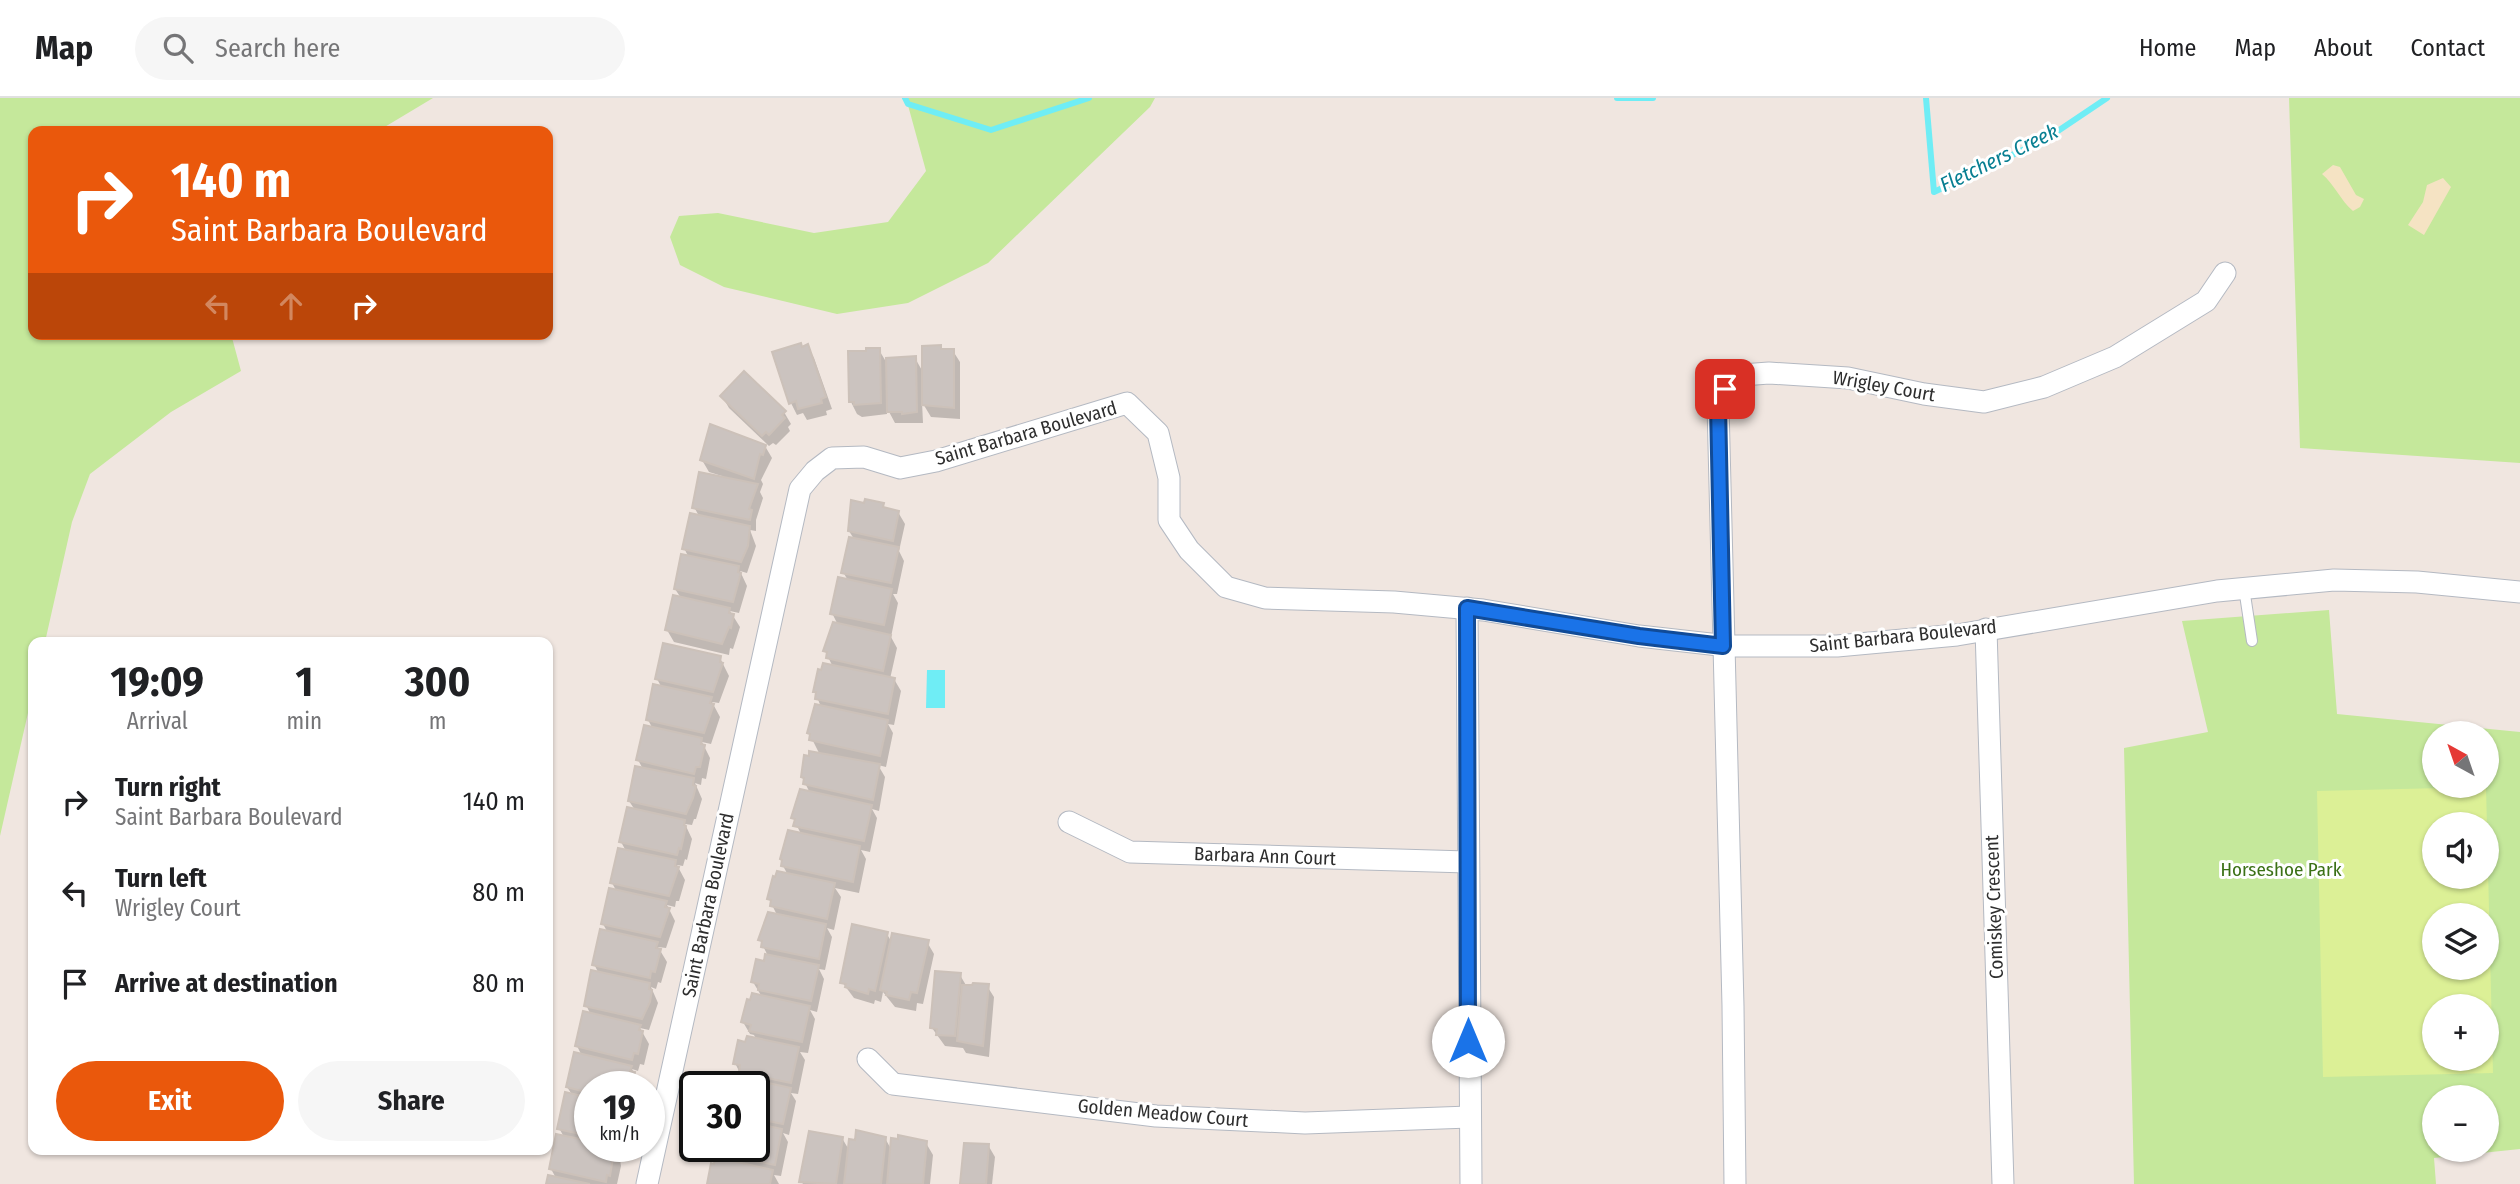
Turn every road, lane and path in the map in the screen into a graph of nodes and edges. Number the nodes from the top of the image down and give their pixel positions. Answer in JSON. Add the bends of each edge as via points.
{"nodes":[{"id":1,"x":2225,"y":273,"type":"dead end"},
{"id":2,"x":2244,"y":588,"type":"junction"},
{"id":3,"x":2520,"y":592,"type":"edge"},
{"id":4,"x":1467,"y":608,"type":"junction"},
{"id":5,"x":1986,"y":629,"type":"junction"},
{"id":6,"x":2252,"y":641,"type":"dead end"},
{"id":7,"x":1723,"y":646,"type":"junction"},
{"id":8,"x":1069,"y":822,"type":"dead end"},
{"id":9,"x":1467,"y":863,"type":"junction"},
{"id":10,"x":868,"y":1059,"type":"dead end"},
{"id":11,"x":1469,"y":1117,"type":"junction"},
{"id":12,"x":647,"y":1184,"type":"edge"},
{"id":13,"x":1471,"y":1184,"type":"edge"},
{"id":14,"x":1735,"y":1184,"type":"edge"},
{"id":15,"x":2003,"y":1184,"type":"edge"}],
"edges":[{"from":1,"to":7,"type":"street","name":"Wrigley Court","via":[[2206,301],[2115,358],[2044,387],[1984,402],[1848,378],[1742,375],[1725,389],[1718,405]]},
{"from":2,"to":3,"type":"street","name":"Saint Barbara Boulevard","via":[[2378,580]]},
{"from":2,"to":5,"type":"street","name":"Saint Barbara Boulevard"},
{"from":2,"to":6,"type":"lane"},
{"from":4,"to":7,"type":"street","name":"Saint Barbara Boulevard"},
{"from":4,"to":9,"type":"street"},
{"from":4,"to":12,"type":"street","name":"Saint Barbara Boulevard","via":[[1265,598],[1226,587],[1189,550],[1169,520],[1169,478],[1158,433],[1127,403],[900,468],[864,457],[832,458],[800,489]]},
{"from":5,"to":7,"type":"street","name":"Saint Barbara Boulevard","via":[[1837,646]]},
{"from":5,"to":15,"type":"street","name":"Comiskey Crescent"},
{"from":7,"to":14,"type":"street"},
{"from":8,"to":9,"type":"street","name":"Barbara Ann Court","via":[[1130,852]]},
{"from":9,"to":11,"type":"street"},
{"from":10,"to":11,"type":"street","name":"Golden Meadow Court","via":[[894,1084],[1156,1116],[1305,1123]]},
{"from":11,"to":13,"type":"street"}]}
